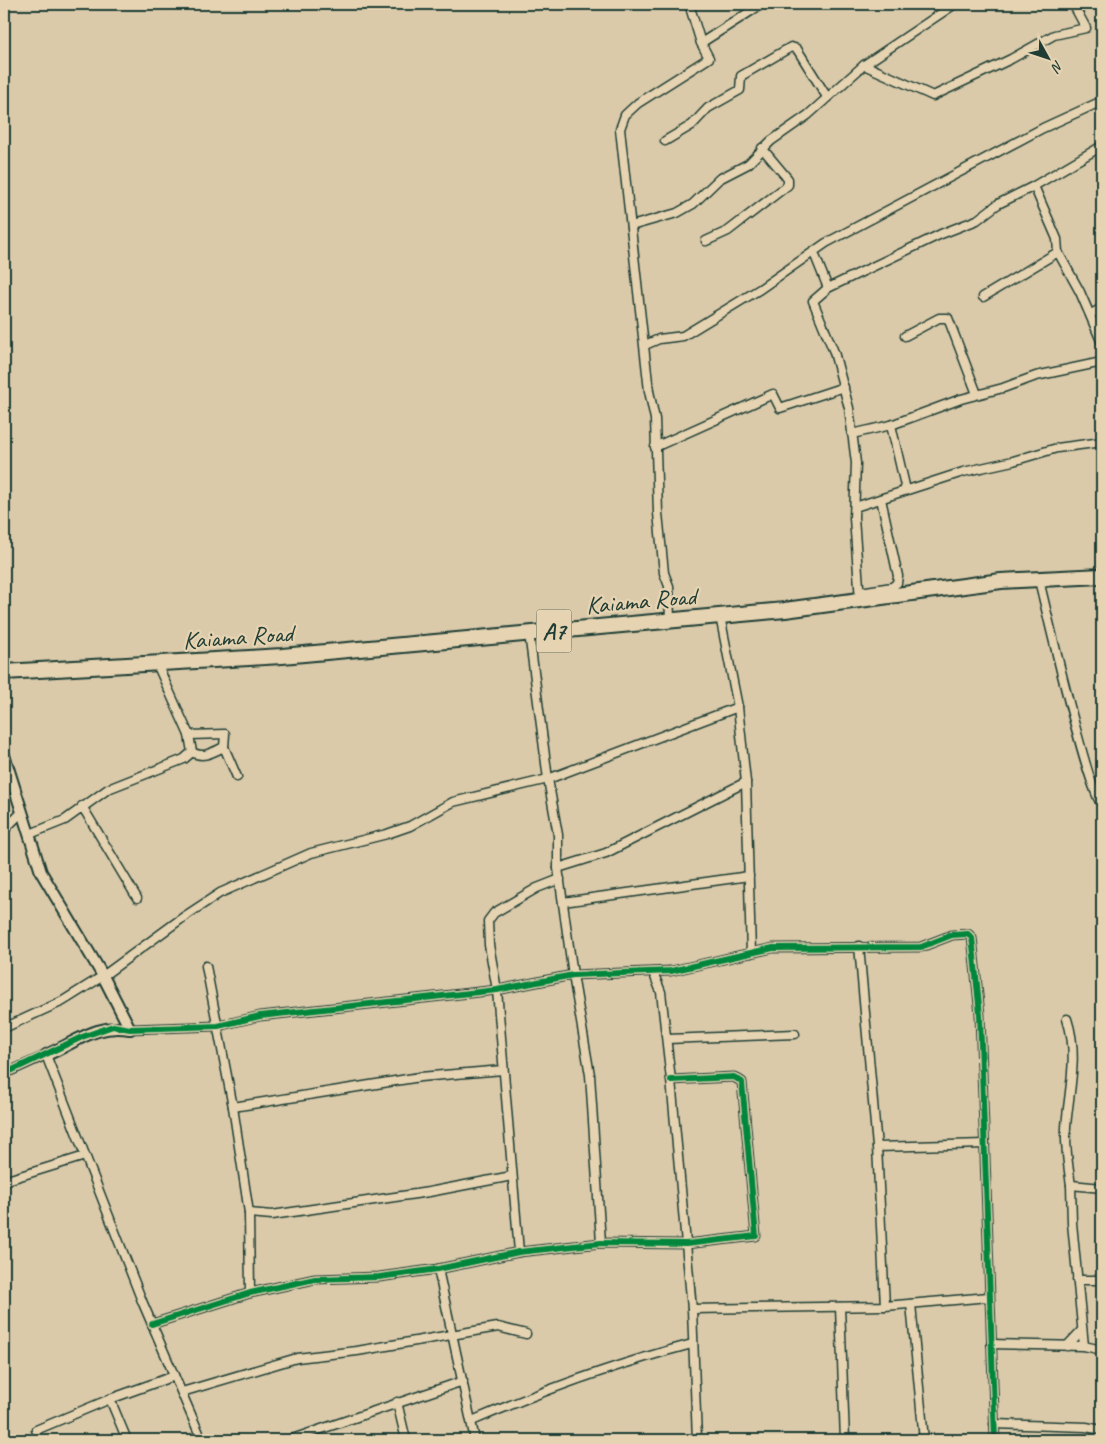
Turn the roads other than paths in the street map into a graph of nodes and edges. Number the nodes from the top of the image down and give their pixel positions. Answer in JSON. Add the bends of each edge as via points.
{"nodes":[{"id":1,"x":689,"y":4,"type":"edge"},
{"id":2,"x":762,"y":4,"type":"edge"},
{"id":3,"x":955,"y":4,"type":"edge"},
{"id":4,"x":1073,"y":4,"type":"edge"},
{"id":5,"x":701,"y":44,"type":"junction"},
{"id":6,"x":864,"y":65,"type":"junction"},
{"id":7,"x":827,"y":97,"type":"junction"},
{"id":8,"x":1102,"y":101,"type":"edge"},
{"id":9,"x":665,"y":142,"type":"dead end"},
{"id":10,"x":1102,"y":146,"type":"edge"},
{"id":11,"x":762,"y":148,"type":"junction"},
{"id":12,"x":1034,"y":186,"type":"junction"},
{"id":13,"x":631,"y":226,"type":"junction"},
{"id":14,"x":706,"y":242,"type":"dead end"},
{"id":15,"x":1058,"y":252,"type":"junction"},
{"id":16,"x":814,"y":253,"type":"junction"},
{"id":17,"x":828,"y":288,"type":"junction"},
{"id":18,"x":983,"y":297,"type":"dead end"},
{"id":19,"x":1102,"y":308,"type":"edge"},
{"id":20,"x":1091,"y":314,"type":"junction"},
{"id":21,"x":905,"y":336,"type":"dead end"},
{"id":22,"x":1102,"y":342,"type":"edge"},
{"id":23,"x":645,"y":345,"type":"junction"},
{"id":24,"x":1102,"y":362,"type":"edge"},
{"id":25,"x":844,"y":387,"type":"junction"},
{"id":26,"x":977,"y":394,"type":"junction"},
{"id":27,"x":891,"y":425,"type":"junction"},
{"id":28,"x":852,"y":434,"type":"junction"},
{"id":29,"x":1102,"y":442,"type":"edge"},
{"id":30,"x":655,"y":447,"type":"junction"},
{"id":31,"x":906,"y":490,"type":"junction"},
{"id":32,"x":881,"y":499,"type":"junction"},
{"id":33,"x":855,"y":507,"type":"junction"},
{"id":34,"x":1102,"y":576,"type":"edge"},
{"id":35,"x":1040,"y":580,"type":"junction"},
{"id":36,"x":860,"y":596,"type":"junction"},
{"id":37,"x":720,"y":616,"type":"junction"},
{"id":38,"x":670,"y":620,"type":"junction"},
{"id":39,"x":529,"y":633,"type":"junction"},
{"id":40,"x":157,"y":664,"type":"junction"},
{"id":41,"x":4,"y":672,"type":"edge"},
{"id":42,"x":738,"y":707,"type":"junction"},
{"id":43,"x":188,"y":735,"type":"junction"},
{"id":44,"x":224,"y":747,"type":"junction"},
{"id":45,"x":192,"y":752,"type":"junction"},
{"id":46,"x":4,"y":755,"type":"edge"},
{"id":47,"x":237,"y":777,"type":"dead end"},
{"id":48,"x":548,"y":779,"type":"junction"},
{"id":49,"x":746,"y":782,"type":"junction"},
{"id":50,"x":1102,"y":805,"type":"edge"},
{"id":51,"x":82,"y":806,"type":"junction"},
{"id":52,"x":22,"y":812,"type":"junction"},
{"id":53,"x":4,"y":830,"type":"edge"},
{"id":54,"x":30,"y":834,"type":"junction"},
{"id":55,"x":558,"y":868,"type":"junction"},
{"id":56,"x":749,"y":876,"type":"junction"},
{"id":57,"x":560,"y":879,"type":"junction"},
{"id":58,"x":137,"y":898,"type":"dead end"},
{"id":59,"x":563,"y":902,"type":"junction"},
{"id":60,"x":859,"y":946,"type":"junction"},
{"id":61,"x":751,"y":953,"type":"junction"},
{"id":62,"x":206,"y":966,"type":"dead end"},
{"id":63,"x":652,"y":972,"type":"junction"},
{"id":64,"x":573,"y":975,"type":"junction"},
{"id":65,"x":103,"y":976,"type":"junction"},
{"id":66,"x":497,"y":990,"type":"junction"},
{"id":67,"x":1067,"y":1019,"type":"dead end"},
{"id":68,"x":218,"y":1026,"type":"junction"},
{"id":69,"x":4,"y":1028,"type":"edge"},
{"id":70,"x":130,"y":1029,"type":"junction"},
{"id":71,"x":795,"y":1034,"type":"dead end"},
{"id":72,"x":668,"y":1040,"type":"junction"},
{"id":73,"x":46,"y":1055,"type":"junction"},
{"id":74,"x":503,"y":1070,"type":"junction"},
{"id":75,"x":4,"y":1074,"type":"edge"},
{"id":76,"x":671,"y":1080,"type":"junction"},
{"id":77,"x":233,"y":1107,"type":"junction"},
{"id":78,"x":985,"y":1144,"type":"junction"},
{"id":79,"x":877,"y":1147,"type":"junction"},
{"id":80,"x":85,"y":1156,"type":"junction"},
{"id":81,"x":512,"y":1176,"type":"junction"},
{"id":82,"x":4,"y":1181,"type":"edge"},
{"id":83,"x":1071,"y":1185,"type":"junction"},
{"id":84,"x":1102,"y":1188,"type":"edge"},
{"id":85,"x":248,"y":1213,"type":"junction"},
{"id":86,"x":601,"y":1243,"type":"junction"},
{"id":87,"x":686,"y":1244,"type":"junction"},
{"id":88,"x":519,"y":1252,"type":"junction"},
{"id":89,"x":438,"y":1269,"type":"junction"},
{"id":90,"x":1077,"y":1280,"type":"junction"},
{"id":91,"x":1102,"y":1280,"type":"edge"},
{"id":92,"x":250,"y":1293,"type":"junction"},
{"id":93,"x":989,"y":1297,"type":"junction"},
{"id":94,"x":911,"y":1304,"type":"junction"},
{"id":95,"x":885,"y":1306,"type":"junction"},
{"id":96,"x":840,"y":1307,"type":"junction"},
{"id":97,"x":692,"y":1309,"type":"junction"},
{"id":98,"x":152,"y":1324,"type":"junction"},
{"id":99,"x":1082,"y":1330,"type":"junction"},
{"id":100,"x":450,"y":1334,"type":"junction"},
{"id":101,"x":526,"y":1334,"type":"dead end"},
{"id":102,"x":692,"y":1344,"type":"junction"},
{"id":103,"x":991,"y":1344,"type":"junction"},
{"id":104,"x":1067,"y":1346,"type":"junction"},
{"id":105,"x":1084,"y":1346,"type":"junction"},
{"id":106,"x":1102,"y":1350,"type":"edge"},
{"id":107,"x":174,"y":1376,"type":"junction"},
{"id":108,"x":463,"y":1381,"type":"junction"},
{"id":109,"x":182,"y":1392,"type":"junction"},
{"id":110,"x":110,"y":1399,"type":"junction"},
{"id":111,"x":397,"y":1402,"type":"junction"},
{"id":112,"x":472,"y":1421,"type":"junction"},
{"id":113,"x":994,"y":1424,"type":"junction"},
{"id":114,"x":36,"y":1430,"type":"dead end"},
{"id":115,"x":1102,"y":1430,"type":"edge"},
{"id":116,"x":127,"y":1440,"type":"edge"},
{"id":117,"x":202,"y":1440,"type":"edge"},
{"id":118,"x":289,"y":1440,"type":"edge"},
{"id":119,"x":406,"y":1440,"type":"edge"},
{"id":120,"x":475,"y":1440,"type":"edge"},
{"id":121,"x":697,"y":1440,"type":"edge"},
{"id":122,"x":845,"y":1440,"type":"edge"},
{"id":123,"x":924,"y":1440,"type":"edge"},
{"id":124,"x":995,"y":1440,"type":"edge"}],
"edges":[{"from":1,"to":5,"type":"street"},
{"from":2,"to":5,"type":"street"},
{"from":3,"to":6,"type":"street"},
{"from":4,"to":6,"type":"street","via":[[1086,28],[1054,35],[932,96]]},
{"from":5,"to":13,"type":"street","via":[[709,58],[624,115],[620,129]]},
{"from":6,"to":7,"type":"street"},
{"from":7,"to":9,"type":"street","via":[[797,49],[791,48],[741,76],[740,90],[708,108],[692,125]]},
{"from":7,"to":11,"type":"street"},
{"from":8,"to":16,"type":"street","via":[[1017,142]]},
{"from":10,"to":12,"type":"street"},
{"from":11,"to":13,"type":"street","via":[[748,164],[719,179],[686,209]]},
{"from":11,"to":14,"type":"street","via":[[788,180],[788,185],[728,231]]},
{"from":12,"to":15,"type":"street","via":[[1057,239]]},
{"from":12,"to":17,"type":"street","via":[[998,204],[977,220]]},
{"from":13,"to":23,"type":"street"},
{"from":15,"to":18,"type":"street"},
{"from":15,"to":20,"type":"street"},
{"from":16,"to":17,"type":"street"},
{"from":16,"to":23,"type":"street","via":[[683,336]]},
{"from":17,"to":25,"type":"street","via":[[813,301]]},
{"from":19,"to":20,"type":"street"},
{"from":20,"to":22,"type":"street"},
{"from":21,"to":26,"type":"street","via":[[939,318],[948,318]]},
{"from":23,"to":30,"type":"street","via":[[655,419]]},
{"from":24,"to":26,"type":"street","via":[[1036,376]]},
{"from":25,"to":28,"type":"street"},
{"from":25,"to":30,"type":"street","via":[[780,408],[773,394]]},
{"from":26,"to":27,"type":"street"},
{"from":27,"to":28,"type":"street"},
{"from":27,"to":31,"type":"street"},
{"from":28,"to":33,"type":"street","via":[[856,463]]},
{"from":29,"to":31,"type":"street","via":[[1057,448]]},
{"from":30,"to":38,"type":"street","via":[[658,513],[664,573],[669,586]]},
{"from":31,"to":32,"type":"street"},
{"from":32,"to":33,"type":"street"},
{"from":32,"to":36,"type":"street","via":[[897,582],[892,587]]},
{"from":33,"to":36,"type":"street"},
{"from":34,"to":35,"type":"highway","name":"Kaiama Road","number":"A7"},
{"from":35,"to":36,"type":"highway","name":"Kaiama Road","number":"A7"},
{"from":35,"to":50,"type":"street","via":[[1084,752]]},
{"from":36,"to":37,"type":"highway","name":"Kaiama Road","number":"A7"},
{"from":37,"to":38,"type":"highway","name":"Kaiama Road","number":"A7"},
{"from":37,"to":42,"type":"street"},
{"from":38,"to":39,"type":"highway","name":"Kaiama Road","number":"A7"},
{"from":39,"to":40,"type":"highway","name":"Kaiama Road","number":"A7"},
{"from":39,"to":48,"type":"street"},
{"from":40,"to":41,"type":"highway","name":"Kaiama Road","number":"A7"},
{"from":40,"to":43,"type":"street"},
{"from":42,"to":48,"type":"street"},
{"from":42,"to":49,"type":"street"},
{"from":43,"to":44,"type":"street","via":[[222,732],[226,738]]},
{"from":43,"to":45,"type":"street"},
{"from":44,"to":45,"type":"street","via":[[204,756]]},
{"from":44,"to":47,"type":"street"},
{"from":45,"to":51,"type":"street","via":[[184,759],[108,790]]},
{"from":46,"to":52,"type":"street"},
{"from":48,"to":55,"type":"street","via":[[558,835]]},
{"from":48,"to":65,"type":"street","via":[[453,802],[403,828],[312,854],[220,893]]},
{"from":49,"to":55,"type":"street","via":[[606,853]]},
{"from":49,"to":56,"type":"street"},
{"from":51,"to":54,"type":"street","via":[[65,820]]},
{"from":51,"to":58,"type":"street"},
{"from":52,"to":53,"type":"street"},
{"from":52,"to":54,"type":"street"},
{"from":54,"to":65,"type":"street","via":[[41,872]]},
{"from":55,"to":57,"type":"street"},
{"from":56,"to":59,"type":"street"},
{"from":56,"to":61,"type":"street"},
{"from":57,"to":59,"type":"street"},
{"from":57,"to":66,"type":"street","via":[[529,892],[488,921]]},
{"from":59,"to":64,"type":"street"},
{"from":60,"to":61,"type":"street","via":[[773,948]]},
{"from":60,"to":78,"type":"street","via":[[921,947],[962,933],[972,938],[980,1015]]},
{"from":60,"to":79,"type":"street"},
{"from":61,"to":63,"type":"street","via":[[671,971]]},
{"from":62,"to":68,"type":"street"},
{"from":63,"to":64,"type":"street"},
{"from":63,"to":72,"type":"street","via":[[661,992]]},
{"from":64,"to":66,"type":"street"},
{"from":64,"to":86,"type":"street","via":[[590,1075]]},
{"from":65,"to":69,"type":"street","via":[[63,1001]]},
{"from":65,"to":70,"type":"street"},
{"from":66,"to":68,"type":"street","via":[[260,1016]]},
{"from":66,"to":74,"type":"street"},
{"from":67,"to":83,"type":"street","via":[[1074,1056],[1066,1129]]},
{"from":68,"to":70,"type":"street"},
{"from":68,"to":77,"type":"street"},
{"from":70,"to":73,"type":"street","via":[[112,1026]]},
{"from":71,"to":72,"type":"street"},
{"from":72,"to":76,"type":"street"},
{"from":73,"to":75,"type":"street"},
{"from":73,"to":80,"type":"street"},
{"from":74,"to":77,"type":"street","via":[[420,1076]]},
{"from":74,"to":81,"type":"street"},
{"from":76,"to":87,"type":"street"},
{"from":76,"to":87,"type":"street","via":[[734,1077],[742,1082],[744,1088],[756,1236]]},
{"from":77,"to":85,"type":"street"},
{"from":78,"to":79,"type":"street"},
{"from":78,"to":93,"type":"street"},
{"from":79,"to":95,"type":"street"},
{"from":80,"to":82,"type":"street"},
{"from":80,"to":98,"type":"street"},
{"from":81,"to":85,"type":"street","via":[[272,1215]]},
{"from":81,"to":88,"type":"street"},
{"from":83,"to":84,"type":"street"},
{"from":83,"to":90,"type":"street"},
{"from":85,"to":92,"type":"street"},
{"from":86,"to":87,"type":"street"},
{"from":86,"to":88,"type":"street"},
{"from":87,"to":97,"type":"street"},
{"from":88,"to":89,"type":"street"},
{"from":89,"to":92,"type":"street","via":[[379,1277],[315,1279]]},
{"from":89,"to":100,"type":"street"},
{"from":90,"to":91,"type":"street"},
{"from":90,"to":99,"type":"street"},
{"from":92,"to":98,"type":"street"},
{"from":93,"to":94,"type":"street"},
{"from":93,"to":103,"type":"street"},
{"from":94,"to":95,"type":"street"},
{"from":94,"to":123,"type":"street"},
{"from":95,"to":96,"type":"street"},
{"from":96,"to":97,"type":"street"},
{"from":96,"to":122,"type":"street"},
{"from":97,"to":102,"type":"street"},
{"from":98,"to":107,"type":"street"},
{"from":99,"to":104,"type":"street"},
{"from":99,"to":105,"type":"street"},
{"from":100,"to":101,"type":"street","via":[[498,1327]]},
{"from":100,"to":108,"type":"street"},
{"from":100,"to":109,"type":"street","via":[[297,1358]]},
{"from":102,"to":112,"type":"street","via":[[630,1360]]},
{"from":102,"to":121,"type":"street"},
{"from":103,"to":104,"type":"street"},
{"from":103,"to":113,"type":"street"},
{"from":104,"to":105,"type":"street"},
{"from":105,"to":106,"type":"street"},
{"from":107,"to":109,"type":"street"},
{"from":107,"to":110,"type":"street"},
{"from":108,"to":111,"type":"street"},
{"from":108,"to":112,"type":"street"},
{"from":109,"to":117,"type":"street"},
{"from":110,"to":114,"type":"street"},
{"from":110,"to":116,"type":"street"},
{"from":111,"to":118,"type":"street"},
{"from":111,"to":119,"type":"street"},
{"from":112,"to":120,"type":"street"},
{"from":113,"to":115,"type":"street"},
{"from":113,"to":124,"type":"street"}]}
